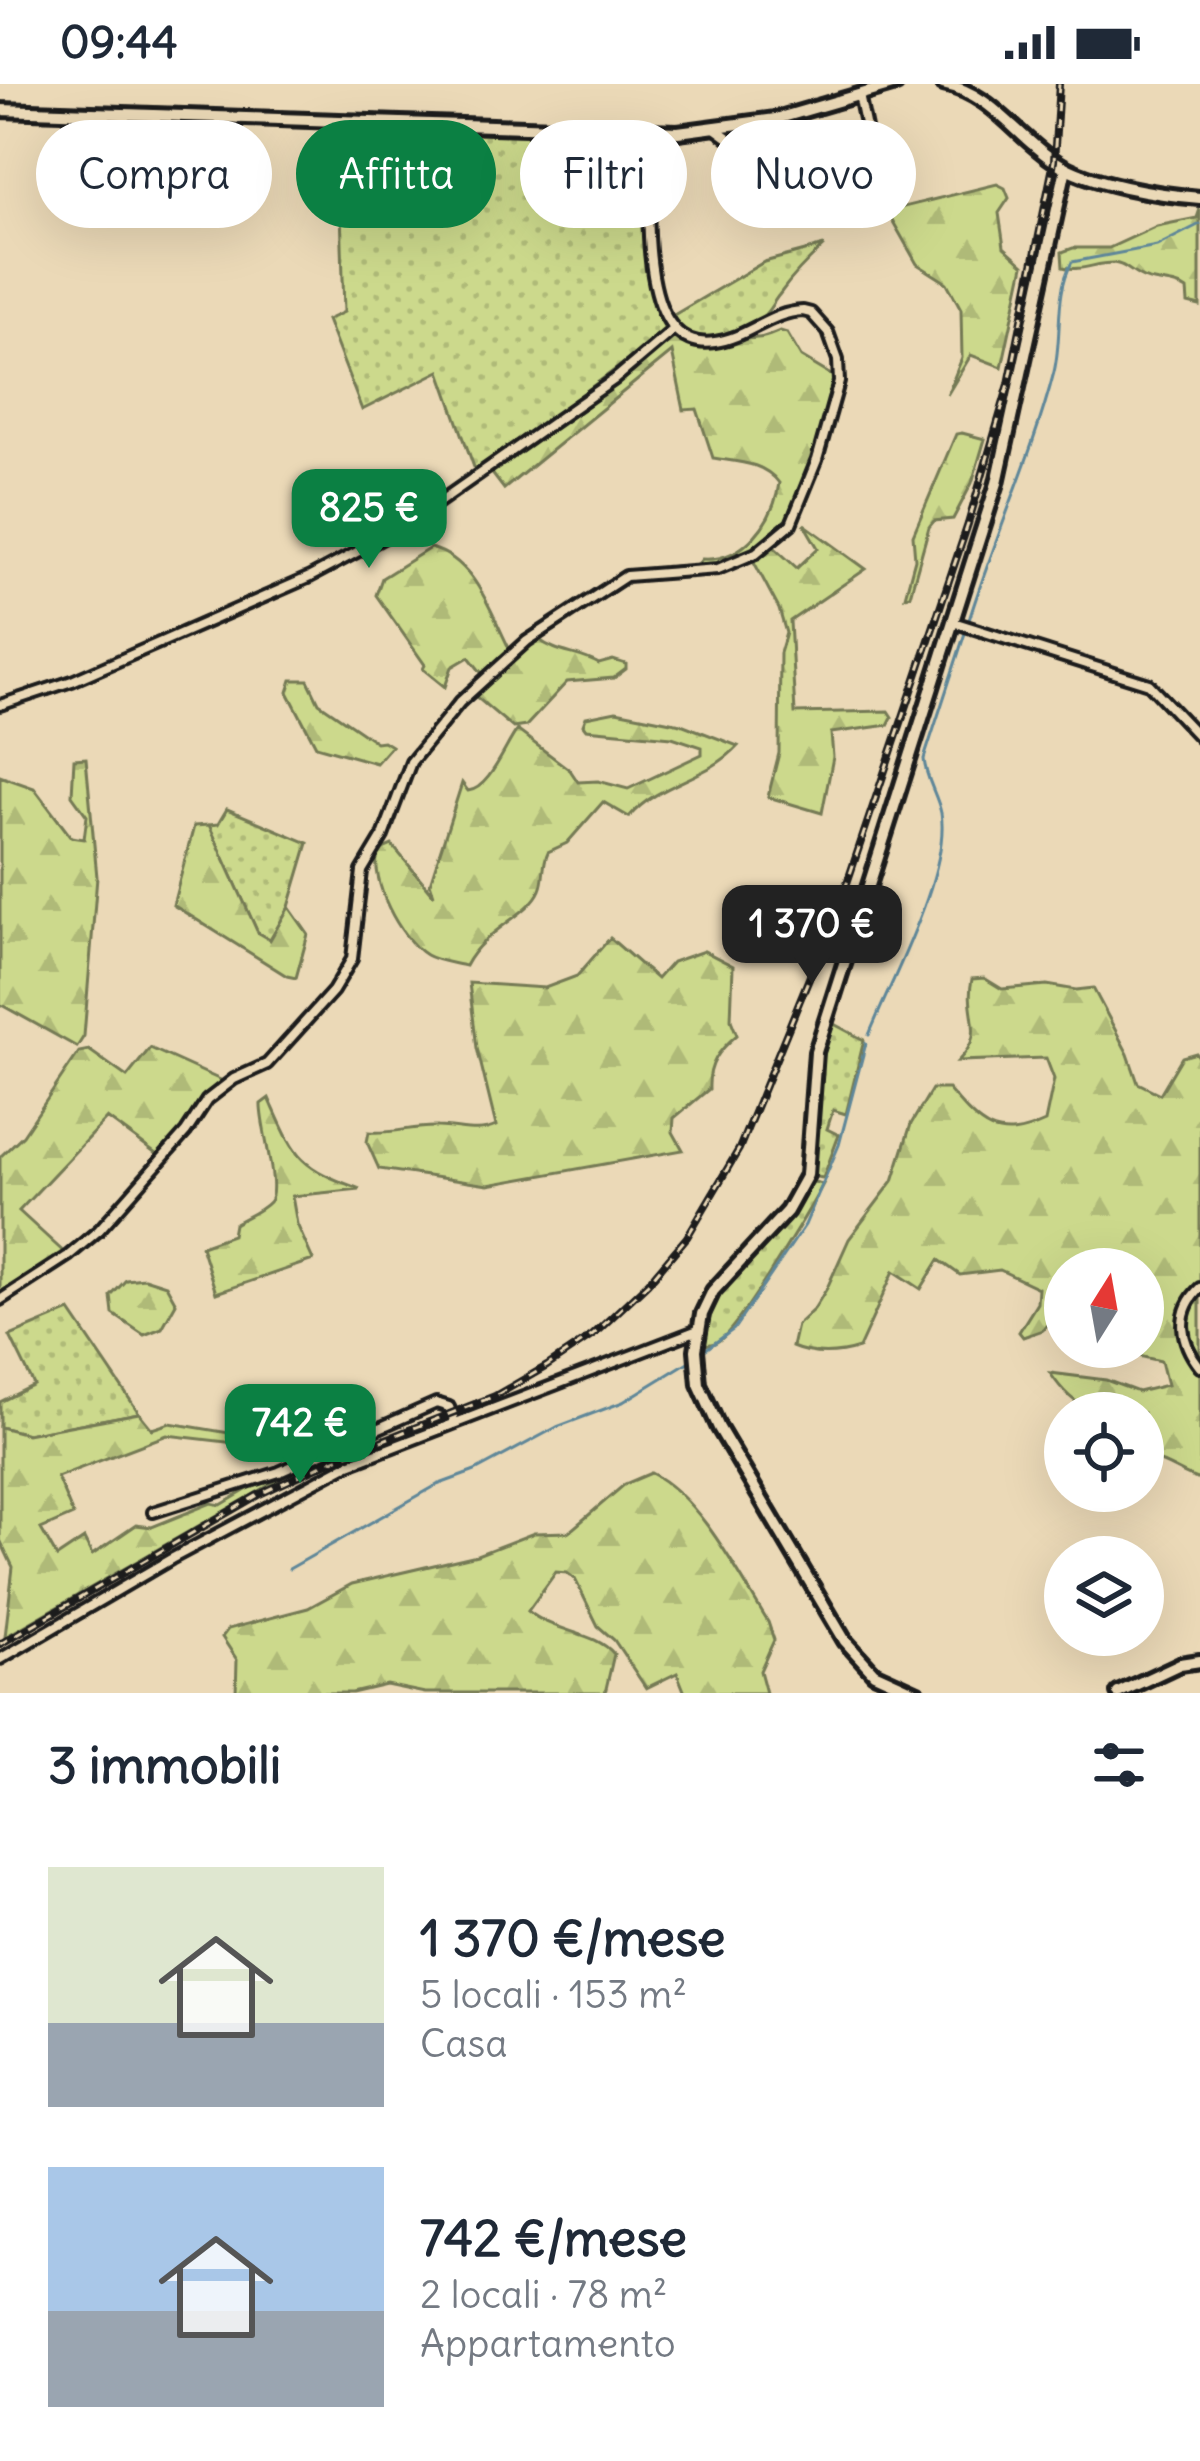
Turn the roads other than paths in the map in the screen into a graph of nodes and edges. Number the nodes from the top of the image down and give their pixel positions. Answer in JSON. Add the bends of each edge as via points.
{"nodes":[{"id":1,"x":896,"y":84,"type":"edge"},
{"id":2,"x":947,"y":84,"type":"edge"},
{"id":3,"x":859,"y":95,"type":"junction"},
{"id":4,"x":0,"y":110,"type":"edge"},
{"id":5,"x":770,"y":120,"type":"edge"},
{"id":6,"x":864,"y":120,"type":"edge"},
{"id":7,"x":520,"y":128,"type":"edge"},
{"id":8,"x":1066,"y":169,"type":"junction"},
{"id":9,"x":1200,"y":198,"type":"edge"},
{"id":10,"x":646,"y":228,"type":"edge"},
{"id":11,"x":674,"y":329,"type":"junction"},
{"id":12,"x":953,"y":622,"type":"junction"},
{"id":13,"x":0,"y":705,"type":"edge"},
{"id":14,"x":1200,"y":738,"type":"edge"},
{"id":15,"x":1200,"y":1288,"type":"edge"},
{"id":16,"x":0,"y":1300,"type":"edge"},
{"id":17,"x":698,"y":1330,"type":"junction"},
{"id":18,"x":1200,"y":1367,"type":"edge"},
{"id":19,"x":455,"y":1424,"type":"junction"},
{"id":20,"x":153,"y":1512,"type":"dead end"},
{"id":21,"x":0,"y":1659,"type":"edge"},
{"id":22,"x":1200,"y":1661,"type":"edge"},
{"id":23,"x":919,"y":1693,"type":"edge"},
{"id":24,"x":1118,"y":1693,"type":"edge"}],
"edges":[{"from":1,"to":3,"type":"street"},
{"from":2,"to":8,"type":"street","via":[[992,106]]},
{"from":3,"to":5,"type":"street"},
{"from":3,"to":6,"type":"street"},
{"from":4,"to":7,"type":"street"},
{"from":8,"to":9,"type":"street"},
{"from":8,"to":12,"type":"street","via":[[1006,451]]},
{"from":10,"to":11,"type":"street"},
{"from":11,"to":13,"type":"street","via":[[402,528],[310,578]]},
{"from":11,"to":16,"type":"street","via":[[718,342],[796,310],[811,313],[827,332],[839,382],[791,524],[756,554],[718,569],[626,576],[526,641],[460,702],[411,762],[362,871],[352,959],[333,991],[267,1064],[207,1100],[99,1230]]},
{"from":12,"to":14,"type":"street","via":[[1138,679]]},
{"from":12,"to":17,"type":"street","via":[[816,1052],[807,1175],[787,1211],[721,1279]]},
{"from":15,"to":18,"type":"street","via":[[1186,1306],[1183,1333]]},
{"from":17,"to":19,"type":"street"},
{"from":17,"to":23,"type":"street","via":[[696,1367],[708,1404],[844,1641],[874,1673]]},
{"from":19,"to":20,"type":"street","via":[[449,1407],[436,1403],[279,1472]]},
{"from":19,"to":21,"type":"street","via":[[286,1496]]},
{"from":22,"to":24,"type":"street"}]}
